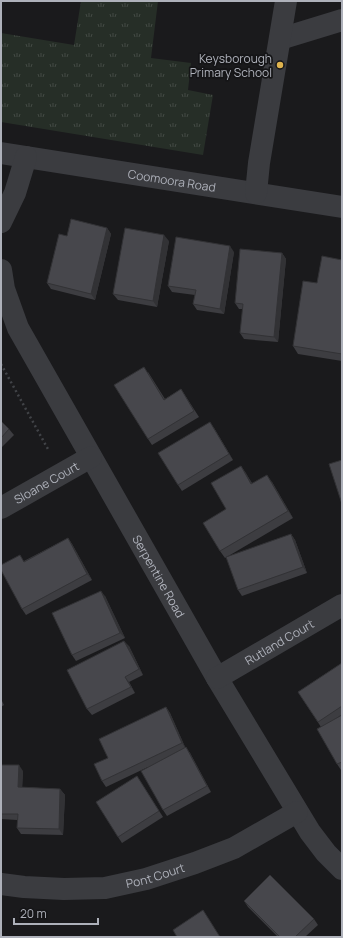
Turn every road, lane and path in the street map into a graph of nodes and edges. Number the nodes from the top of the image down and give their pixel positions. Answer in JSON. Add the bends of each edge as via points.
{"nodes":[{"id":1,"x":286,"y":1,"type":"edge"},
{"id":2,"x":342,"y":20,"type":"edge"},
{"id":3,"x":280,"y":39,"type":"junction"},
{"id":4,"x":1,"y":153,"type":"edge"},
{"id":5,"x":26,"y":157,"type":"junction"},
{"id":6,"x":256,"y":193,"type":"junction"},
{"id":7,"x":342,"y":207,"type":"edge"},
{"id":8,"x":1,"y":222,"type":"edge"},
{"id":9,"x":1,"y":270,"type":"edge"},
{"id":10,"x":1,"y":364,"type":"edge"},
{"id":11,"x":91,"y":457,"type":"junction"},
{"id":12,"x":62,"y":473,"type":"junction"},
{"id":13,"x":1,"y":508,"type":"edge"},
{"id":14,"x":342,"y":606,"type":"edge"},
{"id":15,"x":217,"y":678,"type":"junction"},
{"id":16,"x":297,"y":812,"type":"junction"},
{"id":17,"x":342,"y":869,"type":"edge"},
{"id":18,"x":1,"y":884,"type":"edge"}],
"edges":[{"from":1,"to":3,"type":"street"},
{"from":2,"to":3,"type":"street"},
{"from":3,"to":6,"type":"street"},
{"from":4,"to":5,"type":"street","name":"Coomoora Road"},
{"from":5,"to":6,"type":"street","name":"Coomoora Road"},
{"from":5,"to":8,"type":"street","via":[[15,193]]},
{"from":6,"to":7,"type":"street","name":"Coomoora Road"},
{"from":9,"to":11,"type":"street","name":"Serpentine Road","via":[[4,289],[18,328]]},
{"from":10,"to":12,"type":"path"},
{"from":11,"to":12,"type":"street","name":"Sloane Court"},
{"from":11,"to":15,"type":"street","name":"Serpentine Road"},
{"from":12,"to":13,"type":"street","name":"Sloane Court"},
{"from":14,"to":15,"type":"street","name":"Rutland Court"},
{"from":15,"to":16,"type":"street","name":"Serpentine Road"},
{"from":16,"to":17,"type":"street","name":"Serpentine Road","via":[[326,853]]},
{"from":16,"to":18,"type":"street","name":"Pont Court","via":[[234,848],[146,879],[105,888],[64,889]]}]}
